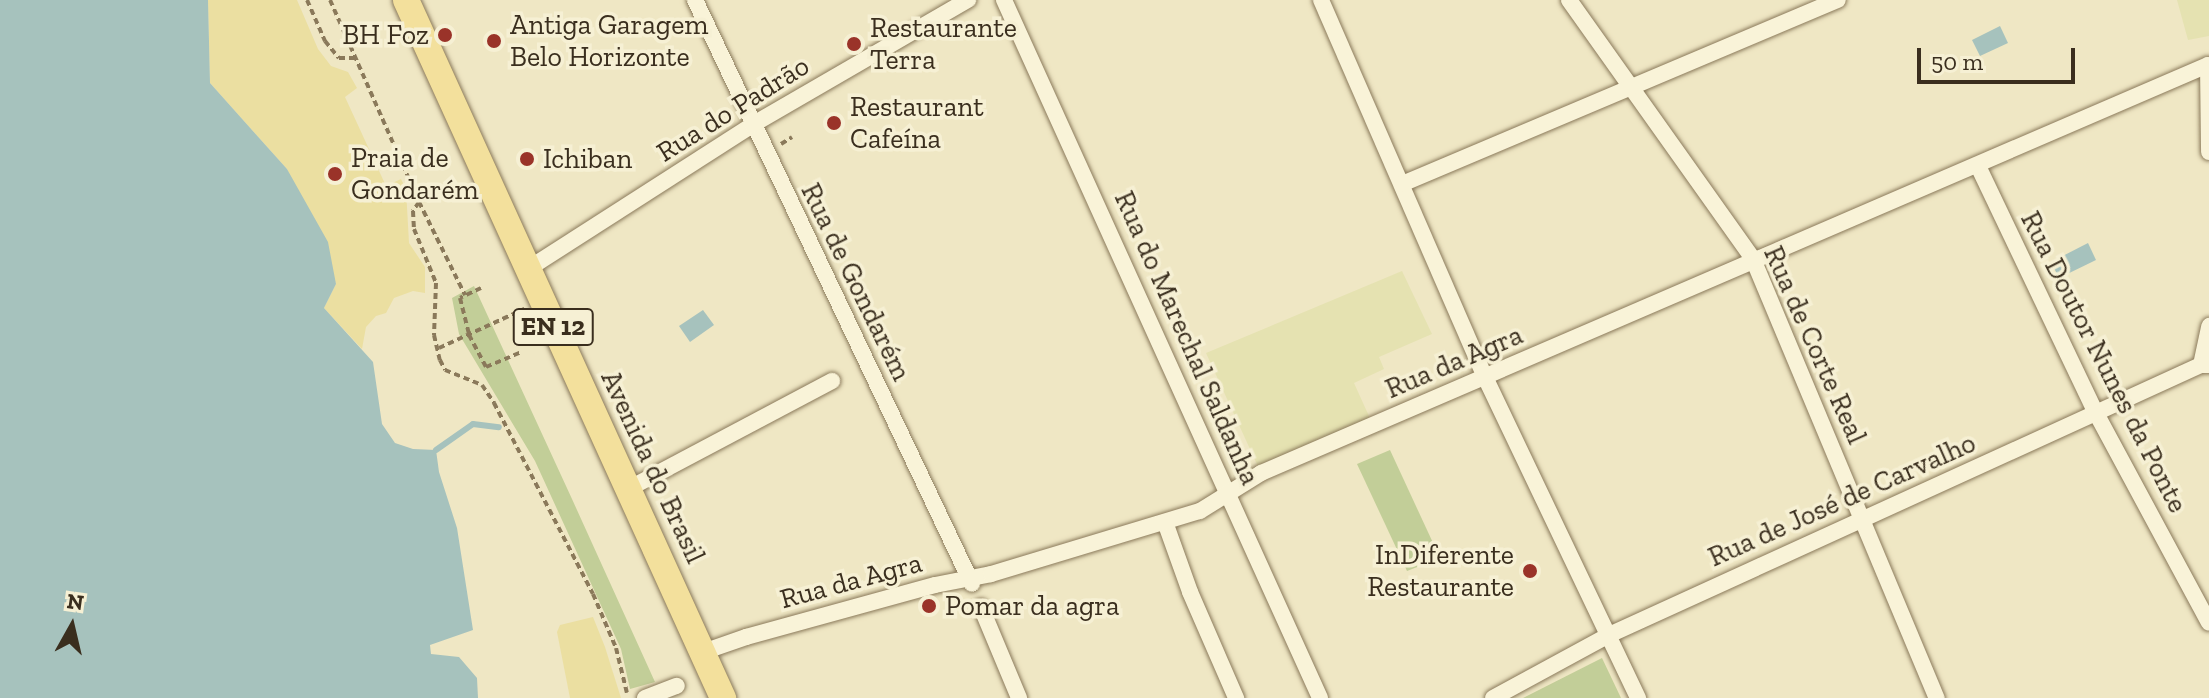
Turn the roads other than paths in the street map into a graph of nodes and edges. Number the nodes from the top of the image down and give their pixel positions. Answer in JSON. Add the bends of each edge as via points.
{"nodes":[{"id":1,"x":406,"y":0,"type":"edge"},
{"id":2,"x":695,"y":0,"type":"edge"},
{"id":3,"x":968,"y":0,"type":"edge"},
{"id":4,"x":1004,"y":0,"type":"edge"},
{"id":5,"x":1321,"y":0,"type":"edge"},
{"id":6,"x":1569,"y":0,"type":"edge"},
{"id":7,"x":1838,"y":0,"type":"edge"},
{"id":8,"x":2208,"y":65,"type":"edge"},
{"id":9,"x":1633,"y":89,"type":"junction"},
{"id":10,"x":752,"y":125,"type":"junction"},
{"id":11,"x":2209,"y":138,"type":"edge"},
{"id":12,"x":2209,"y":152,"type":"edge"},
{"id":13,"x":1978,"y":166,"type":"junction"},
{"id":14,"x":1402,"y":184,"type":"junction"},
{"id":15,"x":1753,"y":259,"type":"junction"},
{"id":16,"x":528,"y":269,"type":"junction"},
{"id":17,"x":2209,"y":326,"type":"edge"},
{"id":18,"x":2205,"y":365,"type":"edge"},
{"id":19,"x":1485,"y":377,"type":"junction"},
{"id":20,"x":832,"y":381,"type":"dead end"},
{"id":21,"x":2096,"y":413,"type":"junction"},
{"id":22,"x":628,"y":489,"type":"junction"},
{"id":23,"x":1230,"y":494,"type":"junction"},
{"id":24,"x":1863,"y":520,"type":"junction"},
{"id":25,"x":1165,"y":522,"type":"junction"},
{"id":26,"x":971,"y":582,"type":"junction"},
{"id":27,"x":982,"y":609,"type":"dead end"},
{"id":28,"x":2209,"y":623,"type":"edge"},
{"id":29,"x":1609,"y":635,"type":"junction"},
{"id":30,"x":703,"y":652,"type":"junction"},
{"id":31,"x":677,"y":686,"type":"dead end"},
{"id":32,"x":645,"y":698,"type":"edge"},
{"id":33,"x":723,"y":698,"type":"edge"},
{"id":34,"x":1019,"y":698,"type":"edge"},
{"id":35,"x":1236,"y":698,"type":"edge"},
{"id":36,"x":1320,"y":698,"type":"edge"},
{"id":37,"x":1493,"y":698,"type":"edge"},
{"id":38,"x":1638,"y":698,"type":"edge"},
{"id":39,"x":1937,"y":698,"type":"edge"}],
"edges":[{"from":1,"to":16,"type":"main road","name":"Avenida do Brasil","number":"EN 12"},
{"from":2,"to":10,"type":"street","name":"Rua de Gondarém"},
{"from":3,"to":10,"type":"street","name":"Rua do Padrão"},
{"from":4,"to":23,"type":"street","name":"Rua do Marechal Saldanha"},
{"from":5,"to":14,"type":"street"},
{"from":6,"to":9,"type":"street","name":"Rua de Corte Real"},
{"from":7,"to":9,"type":"street"},
{"from":8,"to":11,"type":"street"},
{"from":8,"to":13,"type":"street","name":"Rua da Agra"},
{"from":9,"to":14,"type":"street"},
{"from":9,"to":15,"type":"street","name":"Rua de Corte Real"},
{"from":10,"to":16,"type":"street","name":"Rua do Padrão"},
{"from":10,"to":26,"type":"street","name":"Rua de Gondarém"},
{"from":11,"to":12,"type":"street"},
{"from":13,"to":15,"type":"street","name":"Rua da Agra"},
{"from":13,"to":21,"type":"street","name":"Rua Doutor Nunes da Ponte"},
{"from":14,"to":19,"type":"street"},
{"from":15,"to":19,"type":"street","name":"Rua da Agra"},
{"from":15,"to":24,"type":"street","name":"Rua de Corte Real"},
{"from":16,"to":22,"type":"main road","name":"Avenida do Brasil","number":"EN 12"},
{"from":17,"to":18,"type":"street"},
{"from":18,"to":21,"type":"street","name":"Rua de José de Carvalho"},
{"from":19,"to":23,"type":"street","name":"Rua da Agra","via":[[1261,473]]},
{"from":19,"to":29,"type":"street"},
{"from":20,"to":22,"type":"street"},
{"from":21,"to":24,"type":"street","name":"Rua de José de Carvalho"},
{"from":21,"to":28,"type":"street","name":"Rua Doutor Nunes da Ponte"},
{"from":22,"to":30,"type":"main road","name":"Avenida do Brasil","number":"EN 12"},
{"from":23,"to":25,"type":"street","name":"Rua da Agra"},
{"from":23,"to":36,"type":"street","name":"Rua do Marechal Saldanha"},
{"from":24,"to":29,"type":"street","name":"Rua de José de Carvalho"},
{"from":24,"to":39,"type":"street","name":"Rua de Corte Real"},
{"from":25,"to":26,"type":"street","name":"Rua da Agra"},
{"from":25,"to":35,"type":"street"},
{"from":26,"to":30,"type":"street","name":"Rua da Agra"},
{"from":27,"to":34,"type":"street"},
{"from":29,"to":37,"type":"street","name":"Rua de José de Carvalho"},
{"from":29,"to":38,"type":"street"},
{"from":30,"to":33,"type":"main road","name":"Avenida do Brasil","number":"EN 12"},
{"from":31,"to":32,"type":"street"}]}
